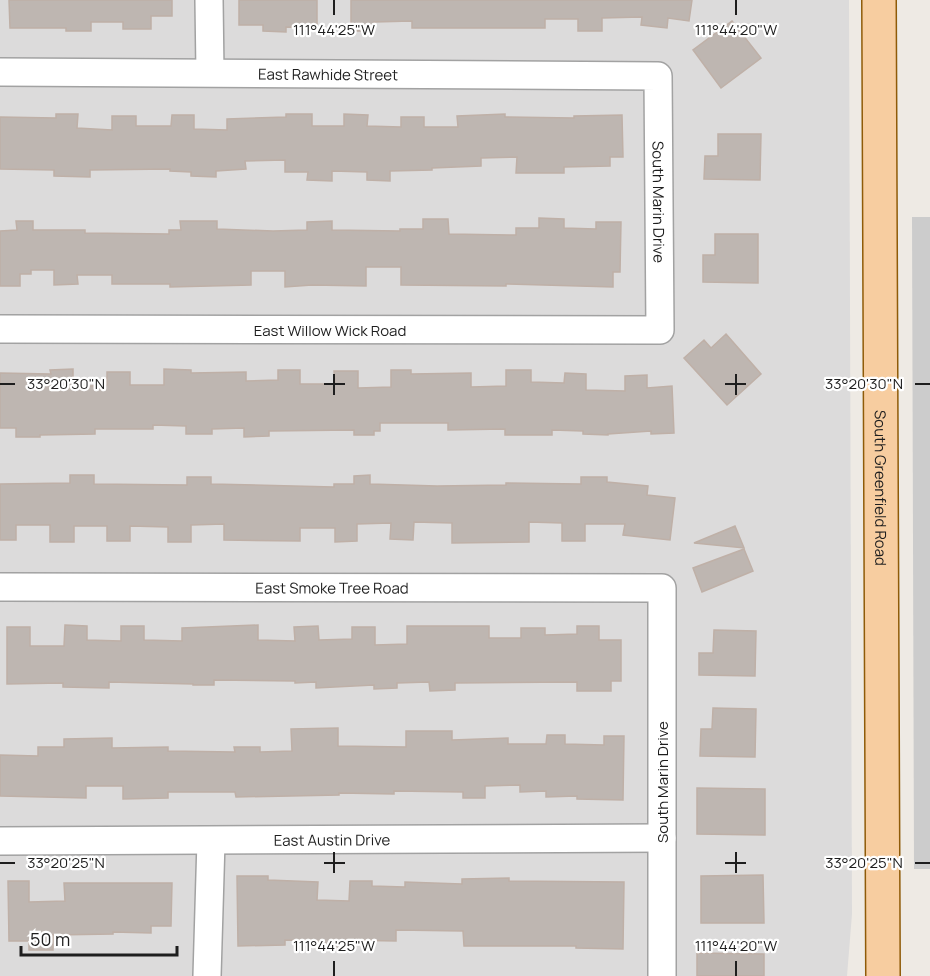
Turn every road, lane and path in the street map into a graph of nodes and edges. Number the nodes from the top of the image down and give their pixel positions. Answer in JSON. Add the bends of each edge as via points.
{"nodes":[{"id":1,"x":209,"y":0,"type":"edge"},
{"id":2,"x":879,"y":0,"type":"edge"},
{"id":3,"x":0,"y":72,"type":"edge"},
{"id":4,"x":210,"y":72,"type":"junction"},
{"id":5,"x":658,"y":76,"type":"joint"},
{"id":6,"x":0,"y":329,"type":"edge"},
{"id":7,"x":660,"y":330,"type":"joint"},
{"id":8,"x":0,"y":588,"type":"edge"},
{"id":9,"x":663,"y":588,"type":"joint"},
{"id":10,"x":662,"y":838,"type":"junction"},
{"id":11,"x":0,"y":841,"type":"edge"},
{"id":12,"x":211,"y":841,"type":"junction"},
{"id":13,"x":207,"y":976,"type":"edge"},
{"id":14,"x":662,"y":976,"type":"edge"},
{"id":15,"x":883,"y":976,"type":"edge"}],
"edges":[{"from":1,"to":4,"type":"street"},
{"from":2,"to":15,"type":"main road","name":"South Greenfield Road"},
{"from":3,"to":4,"type":"street","name":"East Rawhide Street"},
{"from":4,"to":5,"type":"street","name":"East Rawhide Street"},
{"from":5,"to":7,"type":"street","name":"South Marin Drive"},
{"from":6,"to":7,"type":"street","name":"East Willow Wick Road"},
{"from":8,"to":9,"type":"street","name":"East Smoke Tree Road"},
{"from":9,"to":10,"type":"street","name":"South Marin Drive"},
{"from":10,"to":12,"type":"street","name":"East Austin Drive"},
{"from":10,"to":14,"type":"street","name":"South Marin Drive"},
{"from":11,"to":12,"type":"street","name":"East Austin Drive"},
{"from":12,"to":13,"type":"street"}]}
